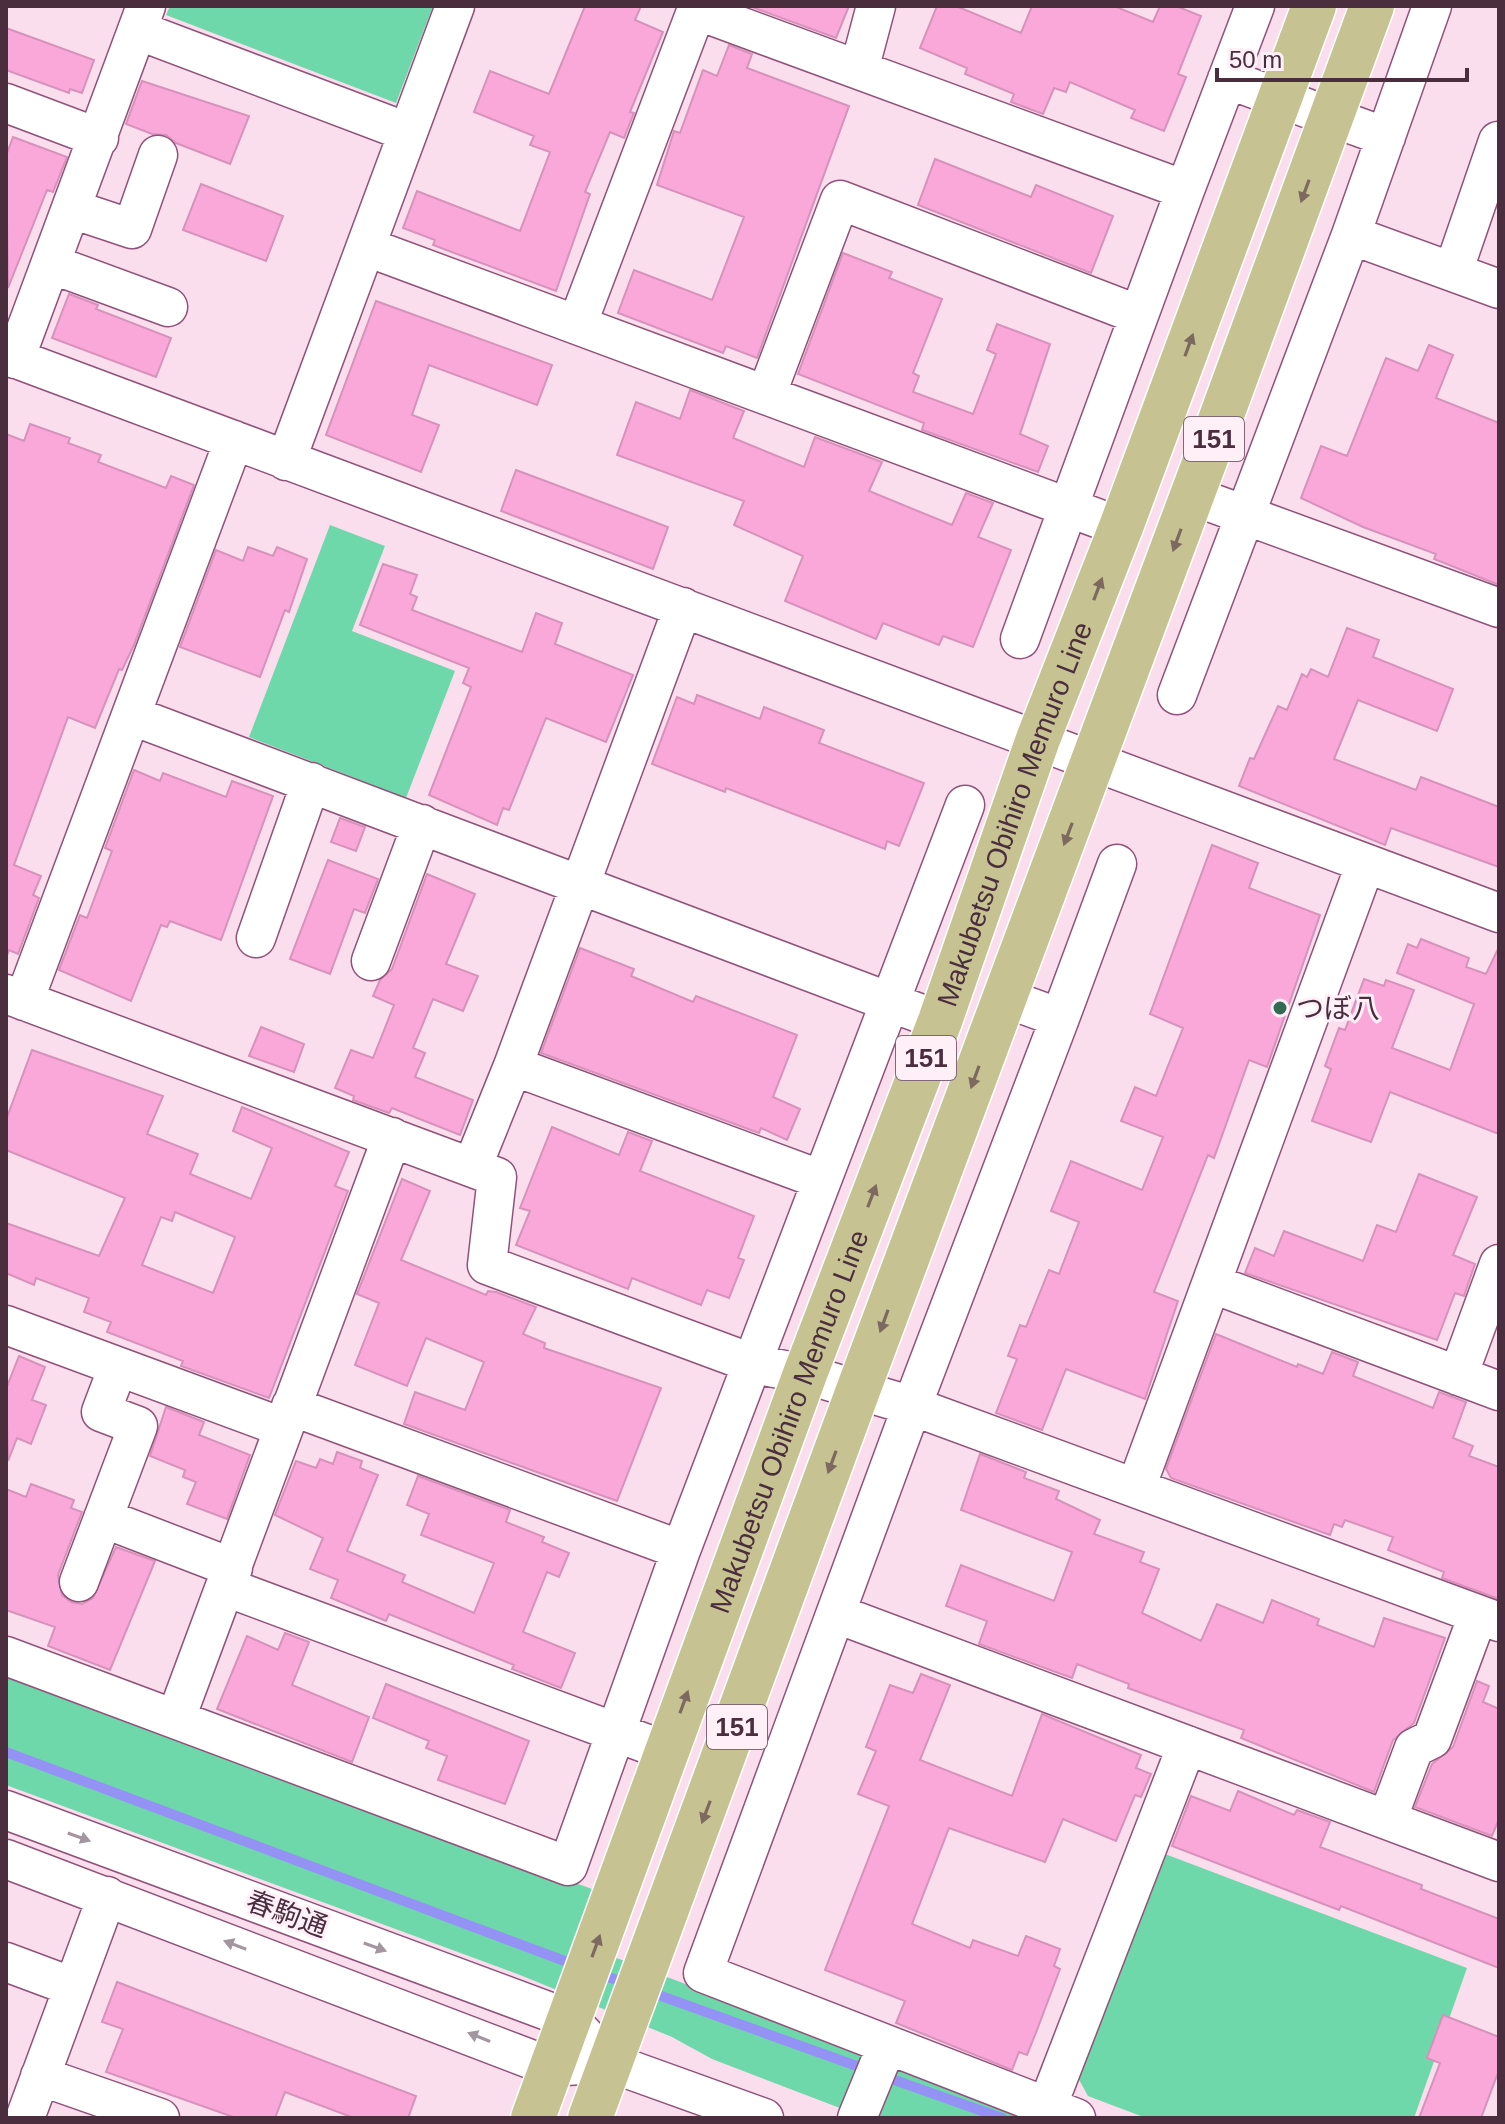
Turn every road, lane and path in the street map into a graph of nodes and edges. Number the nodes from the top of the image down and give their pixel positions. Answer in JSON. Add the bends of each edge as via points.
{"nodes":[{"id":1,"x":455,"y":6,"type":"edge"},
{"id":2,"x":876,"y":6,"type":"edge"},
{"id":3,"x":1255,"y":6,"type":"edge"},
{"id":4,"x":1314,"y":6,"type":"edge"},
{"id":5,"x":1372,"y":6,"type":"edge"},
{"id":6,"x":1432,"y":6,"type":"edge"},
{"id":7,"x":697,"y":8,"type":"edge"},
{"id":8,"x":142,"y":18,"type":"edge"},
{"id":9,"x":859,"y":70,"type":"junction"},
{"id":10,"x":1227,"y":79,"type":"junction"},
{"id":11,"x":1280,"y":98,"type":"junction"},
{"id":12,"x":6,"y":103,"type":"edge"},
{"id":13,"x":1332,"y":117,"type":"junction"},
{"id":14,"x":407,"y":132,"type":"junction"},
{"id":15,"x":1386,"y":137,"type":"junction"},
{"id":16,"x":99,"y":138,"type":"junction"},
{"id":17,"x":1498,"y":141,"type":"edge"},
{"id":18,"x":158,"y":155,"type":"dead end"},
{"id":19,"x":1185,"y":190,"type":"junction"},
{"id":20,"x":72,"y":209,"type":"junction"},
{"id":21,"x":1351,"y":235,"type":"junction"},
{"id":22,"x":367,"y":247,"type":"junction"},
{"id":23,"x":51,"y":264,"type":"junction"},
{"id":24,"x":1453,"y":272,"type":"junction"},
{"id":25,"x":1499,"y":289,"type":"edge"},
{"id":26,"x":168,"y":307,"type":"dead end"},
{"id":27,"x":1139,"y":315,"type":"junction"},
{"id":28,"x":577,"y":325,"type":"junction"},
{"id":29,"x":10,"y":357,"type":"edge"},
{"id":30,"x":767,"y":393,"type":"junction"},
{"id":31,"x":234,"y":440,"type":"junction"},
{"id":32,"x":286,"y":461,"type":"junction"},
{"id":33,"x":1193,"y":496,"type":"junction"},
{"id":34,"x":1068,"y":508,"type":"junction"},
{"id":35,"x":1243,"y":515,"type":"junction"},
{"id":36,"x":1121,"y":527,"type":"junction"},
{"id":37,"x":683,"y":607,"type":"junction"},
{"id":38,"x":1499,"y":608,"type":"edge"},
{"id":39,"x":1020,"y":639,"type":"dead end"},
{"id":40,"x":1177,"y":695,"type":"dead end"},
{"id":41,"x":133,"y":716,"type":"junction"},
{"id":42,"x":1038,"y":739,"type":"junction"},
{"id":43,"x":1096,"y":761,"type":"junction"},
{"id":44,"x":311,"y":782,"type":"junction"},
{"id":45,"x":965,"y":805,"type":"dead end"},
{"id":46,"x":422,"y":824,"type":"junction"},
{"id":47,"x":1117,"y":864,"type":"dead end"},
{"id":48,"x":1365,"y":865,"type":"junction"},
{"id":49,"x":579,"y":882,"type":"junction"},
{"id":50,"x":1499,"y":913,"type":"edge"},
{"id":51,"x":256,"y":938,"type":"dead end"},
{"id":52,"x":371,"y":961,"type":"dead end"},
{"id":53,"x":15,"y":997,"type":"edge"},
{"id":54,"x":1005,"y":998,"type":"junction"},
{"id":55,"x":892,"y":1003,"type":"junction"},
{"id":56,"x":1060,"y":1018,"type":"junction"},
{"id":57,"x":940,"y":1021,"type":"junction"},
{"id":58,"x":513,"y":1066,"type":"junction"},
{"id":59,"x":392,"y":1137,"type":"junction"},
{"id":60,"x":473,"y":1165,"type":"junction"},
{"id":61,"x":822,"y":1180,"type":"junction"},
{"id":62,"x":1499,"y":1264,"type":"edge"},
{"id":63,"x":1213,"y":1284,"type":"junction"},
{"id":64,"x":6,"y":1325,"type":"edge"},
{"id":65,"x":754,"y":1364,"type":"junction"},
{"id":66,"x":118,"y":1367,"type":"junction"},
{"id":67,"x":805,"y":1374,"type":"junction"},
{"id":68,"x":1458,"y":1376,"type":"junction"},
{"id":69,"x":859,"y":1389,"type":"junction"},
{"id":70,"x":1499,"y":1391,"type":"edge"},
{"id":71,"x":912,"y":1406,"type":"junction"},
{"id":72,"x":287,"y":1416,"type":"junction"},
{"id":73,"x":1136,"y":1488,"type":"junction"},
{"id":74,"x":103,"y":1518,"type":"junction"},
{"id":75,"x":681,"y":1550,"type":"junction"},
{"id":76,"x":229,"y":1577,"type":"junction"},
{"id":77,"x":79,"y":1582,"type":"dead end"},
{"id":78,"x":837,"y":1614,"type":"junction"},
{"id":79,"x":1488,"y":1618,"type":"edge"},
{"id":80,"x":6,"y":1656,"type":"edge"},
{"id":81,"x":176,"y":1718,"type":"junction"},
{"id":82,"x":617,"y":1733,"type":"junction"},
{"id":83,"x":1187,"y":1745,"type":"junction"},
{"id":84,"x":666,"y":1751,"type":"junction"},
{"id":85,"x":721,"y":1772,"type":"junction"},
{"id":86,"x":771,"y":1788,"type":"junction"},
{"id":87,"x":6,"y":1810,"type":"edge"},
{"id":88,"x":1387,"y":1820,"type":"junction"},
{"id":89,"x":6,"y":1859,"type":"edge"},
{"id":90,"x":1499,"y":1862,"type":"edge"},
{"id":91,"x":107,"y":1896,"type":"junction"},
{"id":92,"x":6,"y":1962,"type":"edge"},
{"id":93,"x":73,"y":1987,"type":"junction"},
{"id":94,"x":569,"y":2019,"type":"junction"},
{"id":95,"x":887,"y":2045,"type":"junction"},
{"id":96,"x":611,"y":2063,"type":"junction"},
{"id":97,"x":551,"y":2067,"type":"junction"},
{"id":98,"x":40,"y":2076,"type":"junction"},
{"id":99,"x":1062,"y":2112,"type":"edge"},
{"id":100,"x":25,"y":2118,"type":"edge"},
{"id":101,"x":160,"y":2118,"type":"edge"},
{"id":102,"x":533,"y":2118,"type":"edge"},
{"id":103,"x":590,"y":2118,"type":"edge"},
{"id":104,"x":764,"y":2118,"type":"edge"},
{"id":105,"x":857,"y":2118,"type":"edge"}],
"edges":[{"from":1,"to":14,"type":"street"},
{"from":2,"to":9,"type":"street"},
{"from":3,"to":10,"type":"street"},
{"from":4,"to":11,"type":"main road","name":"Makubetsu Obihiro Memuro Line","number":"151"},
{"from":5,"to":13,"type":"main road","name":"Makubetsu Obihiro Memuro Line","number":"151"},
{"from":6,"to":15,"type":"street"},
{"from":7,"to":9,"type":"street"},
{"from":7,"to":28,"type":"street"},
{"from":8,"to":14,"type":"street"},
{"from":8,"to":16,"type":"street"},
{"from":9,"to":19,"type":"street"},
{"from":10,"to":11,"type":"street"},
{"from":10,"to":19,"type":"street"},
{"from":11,"to":13,"type":"street"},
{"from":36,"to":11,"type":"main road","name":"Makubetsu Obihiro Memuro Line","number":"151","one_way":true},
{"from":12,"to":16,"type":"street"},
{"from":13,"to":15,"type":"street"},
{"from":13,"to":33,"type":"main road","name":"Makubetsu Obihiro Memuro Line","number":"151","one_way":true},
{"from":14,"to":22,"type":"street"},
{"from":15,"to":21,"type":"street"},
{"from":16,"to":20,"type":"street"},
{"from":17,"to":24,"type":"street"},
{"from":18,"to":20,"type":"street","via":[[132,229]]},
{"from":19,"to":27,"type":"street"},
{"from":20,"to":23,"type":"street"},
{"from":21,"to":24,"type":"street"},
{"from":21,"to":35,"type":"street"},
{"from":22,"to":28,"type":"street"},
{"from":22,"to":32,"type":"street"},
{"from":23,"to":26,"type":"street"},
{"from":23,"to":29,"type":"street"},
{"from":24,"to":25,"type":"street"},
{"from":27,"to":30,"type":"street","via":[[840,200]]},
{"from":27,"to":34,"type":"street"},
{"from":28,"to":30,"type":"street"},
{"from":29,"to":31,"type":"street"},
{"from":30,"to":34,"type":"street"},
{"from":31,"to":32,"type":"street"},
{"from":31,"to":41,"type":"street"},
{"from":32,"to":37,"type":"street"},
{"from":33,"to":35,"type":"street"},
{"from":33,"to":43,"type":"main road","name":"Makubetsu Obihiro Memuro Line","number":"151","one_way":true},
{"from":34,"to":36,"type":"street"},
{"from":34,"to":39,"type":"street"},
{"from":35,"to":38,"type":"street"},
{"from":35,"to":40,"type":"street"},
{"from":42,"to":36,"type":"main road","name":"Makubetsu Obihiro Memuro Line","number":"151","one_way":true},
{"from":37,"to":42,"type":"street"},
{"from":37,"to":49,"type":"street"},
{"from":41,"to":44,"type":"street"},
{"from":41,"to":53,"type":"street"},
{"from":42,"to":43,"type":"street"},
{"from":42,"to":57,"type":"main road","name":"Makubetsu Obihiro Memuro Line","number":"151"},
{"from":43,"to":48,"type":"street"},
{"from":43,"to":54,"type":"main road","name":"Makubetsu Obihiro Memuro Line","number":"151","one_way":true},
{"from":44,"to":46,"type":"street"},
{"from":44,"to":51,"type":"street"},
{"from":45,"to":55,"type":"street"},
{"from":46,"to":49,"type":"street"},
{"from":46,"to":52,"type":"street"},
{"from":47,"to":56,"type":"street"},
{"from":48,"to":50,"type":"street"},
{"from":48,"to":63,"type":"street"},
{"from":49,"to":55,"type":"street"},
{"from":49,"to":58,"type":"street"},
{"from":53,"to":59,"type":"street"},
{"from":54,"to":56,"type":"street"},
{"from":54,"to":69,"type":"main road","name":"Makubetsu Obihiro Memuro Line","number":"151","one_way":true},
{"from":55,"to":57,"type":"street"},
{"from":55,"to":61,"type":"street"},
{"from":56,"to":71,"type":"street"},
{"from":67,"to":57,"type":"main road","name":"Makubetsu Obihiro Memuro Line","number":"151","one_way":true},
{"from":58,"to":60,"type":"street"},
{"from":58,"to":61,"type":"street"},
{"from":59,"to":60,"type":"street"},
{"from":59,"to":72,"type":"street"},
{"from":60,"to":65,"type":"street","via":[[497,1177],[487,1265]]},
{"from":61,"to":65,"type":"street"},
{"from":62,"to":68,"type":"street"},
{"from":63,"to":68,"type":"street"},
{"from":63,"to":73,"type":"street"},
{"from":64,"to":66,"type":"street"},
{"from":65,"to":67,"type":"street"},
{"from":65,"to":75,"type":"street"},
{"from":66,"to":72,"type":"street"},
{"from":66,"to":74,"type":"street","via":[[101,1412],[138,1426]]},
{"from":67,"to":69,"type":"street"},
{"from":84,"to":67,"type":"main road","name":"Makubetsu Obihiro Memuro Line","number":"151","one_way":true},
{"from":68,"to":70,"type":"street"},
{"from":69,"to":71,"type":"street"},
{"from":69,"to":85,"type":"main road","name":"Makubetsu Obihiro Memuro Line","number":"151","one_way":true},
{"from":71,"to":73,"type":"street"},
{"from":71,"to":78,"type":"street"},
{"from":72,"to":75,"type":"street"},
{"from":72,"to":76,"type":"street"},
{"from":73,"to":79,"type":"street"},
{"from":74,"to":76,"type":"street"},
{"from":74,"to":77,"type":"street"},
{"from":75,"to":82,"type":"street"},
{"from":76,"to":81,"type":"street"},
{"from":76,"to":82,"type":"street"},
{"from":78,"to":83,"type":"street"},
{"from":78,"to":86,"type":"street"},
{"from":79,"to":88,"type":"street","via":[[1432,1739],[1414,1748]]},
{"from":80,"to":81,"type":"street"},
{"from":81,"to":82,"type":"street","via":[[568,1866]]},
{"from":82,"to":84,"type":"street"},
{"from":83,"to":88,"type":"street"},
{"from":83,"to":99,"type":"street"},
{"from":94,"to":84,"type":"main road","name":"Makubetsu Obihiro Memuro Line","number":"151","one_way":true},
{"from":85,"to":86,"type":"street"},
{"from":85,"to":96,"type":"main road","name":"Makubetsu Obihiro Memuro Line","number":"151","one_way":true},
{"from":86,"to":95,"type":"street","via":[[703,1973]]},
{"from":87,"to":94,"type":"street","name":"春駒通","one_way":true},
{"from":88,"to":90,"type":"street"},
{"from":89,"to":91,"type":"street","name":"春駒通"},
{"from":91,"to":93,"type":"street"},
{"from":97,"to":91,"type":"street","name":"春駒通","one_way":true},
{"from":92,"to":93,"type":"street"},
{"from":93,"to":98,"type":"street"},
{"from":94,"to":96,"type":"street"},
{"from":94,"to":97,"type":"main road","name":"Makubetsu Obihiro Memuro Line","number":"151"},
{"from":95,"to":99,"type":"street"},
{"from":95,"to":105,"type":"street"},
{"from":96,"to":97,"type":"street"},
{"from":96,"to":103,"type":"main road","name":"Makubetsu Obihiro Memuro Line","number":"151"},
{"from":96,"to":104,"type":"street"},
{"from":97,"to":102,"type":"main road","name":"Makubetsu Obihiro Memuro Line","number":"151"},
{"from":98,"to":100,"type":"street"},
{"from":98,"to":101,"type":"street"}]}
